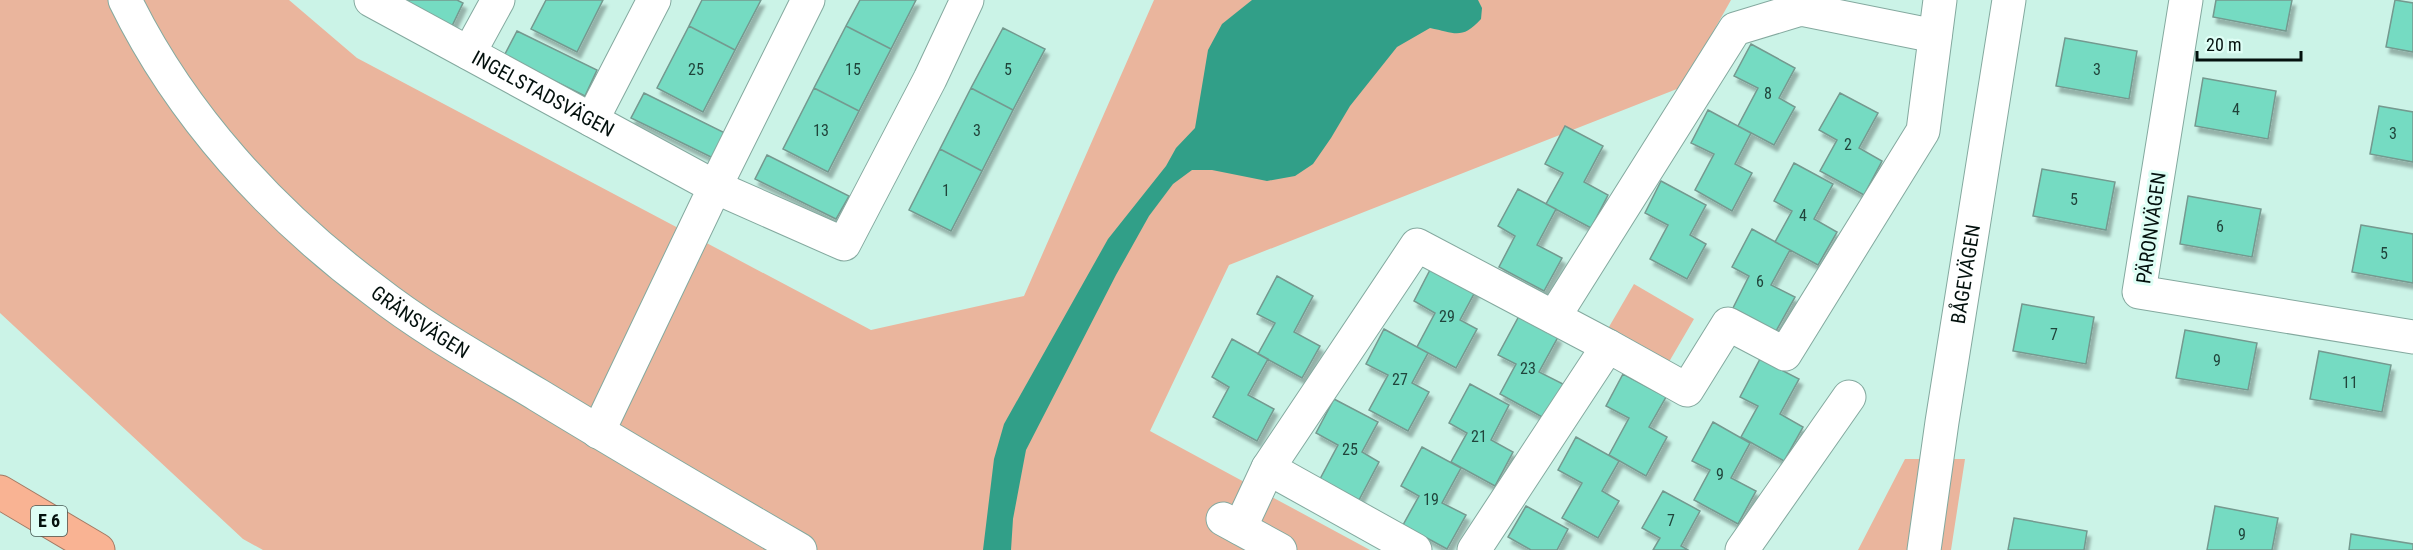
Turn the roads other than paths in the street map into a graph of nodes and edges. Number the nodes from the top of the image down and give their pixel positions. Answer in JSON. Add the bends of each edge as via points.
{"nodes":[{"id":1,"x":125,"y":0,"type":"edge"},
{"id":2,"x":371,"y":0,"type":"edge"},
{"id":3,"x":498,"y":0,"type":"edge"},
{"id":4,"x":654,"y":0,"type":"edge"},
{"id":5,"x":808,"y":0,"type":"edge"},
{"id":6,"x":967,"y":0,"type":"edge"},
{"id":7,"x":1940,"y":0,"type":"edge"},
{"id":8,"x":2009,"y":0,"type":"edge"},
{"id":9,"x":2186,"y":0,"type":"edge"},
{"id":10,"x":1933,"y":51,"type":"junction"},
{"id":11,"x":469,"y":53,"type":"junction"},
{"id":12,"x":592,"y":120,"type":"junction"},
{"id":13,"x":715,"y":187,"type":"junction"},
{"id":14,"x":1554,"y":317,"type":"junction"},
{"id":15,"x":2413,"y":337,"type":"edge"},
{"id":16,"x":1608,"y":346,"type":"junction"},
{"id":17,"x":1849,"y":397,"type":"dead end"},
{"id":18,"x":598,"y":432,"type":"junction"},
{"id":19,"x":1268,"y":468,"type":"junction"},
{"id":20,"x":0,"y":492,"type":"edge"},
{"id":21,"x":98,"y":550,"type":"edge"},
{"id":22,"x":800,"y":550,"type":"edge"},
{"id":23,"x":1280,"y":550,"type":"edge"},
{"id":24,"x":1415,"y":550,"type":"edge"},
{"id":25,"x":1474,"y":550,"type":"edge"},
{"id":26,"x":1742,"y":550,"type":"edge"},
{"id":27,"x":1924,"y":550,"type":"edge"}],
"edges":[{"from":1,"to":18,"type":"street","name":"GRÄNSVÄGEN","via":[[142,34],[200,122],[265,196],[320,248],[434,332]]},
{"from":2,"to":11,"type":"street","name":"INGELSTADSVÄGEN"},
{"from":3,"to":11,"type":"street"},
{"from":4,"to":12,"type":"street"},
{"from":5,"to":13,"type":"street"},
{"from":6,"to":13,"type":"street","name":"INGELSTADSVÄGEN","via":[[844,244]]},
{"from":7,"to":10,"type":"street"},
{"from":8,"to":27,"type":"street","name":"BÅGEVÄGEN"},
{"from":9,"to":15,"type":"street","name":"PÄRONVÄGEN","via":[[2139,292]]},
{"from":10,"to":14,"type":"street","via":[[1801,9],[1735,29]]},
{"from":10,"to":16,"type":"street","via":[[1923,131],[1785,354],[1728,324],[1687,390]]},
{"from":11,"to":12,"type":"street","name":"INGELSTADSVÄGEN"},
{"from":12,"to":13,"type":"street","name":"INGELSTADSVÄGEN"},
{"from":13,"to":18,"type":"street"},
{"from":14,"to":16,"type":"street"},
{"from":14,"to":19,"type":"street","via":[[1417,245]]},
{"from":16,"to":25,"type":"street"},
{"from":17,"to":26,"type":"street"},
{"from":18,"to":22,"type":"street","name":"GRÄNSVÄGEN"},
{"from":19,"to":23,"type":"street","via":[[1232,523]]},
{"from":19,"to":24,"type":"street"},
{"from":20,"to":21,"type":"highway","number":"E 6"}]}
